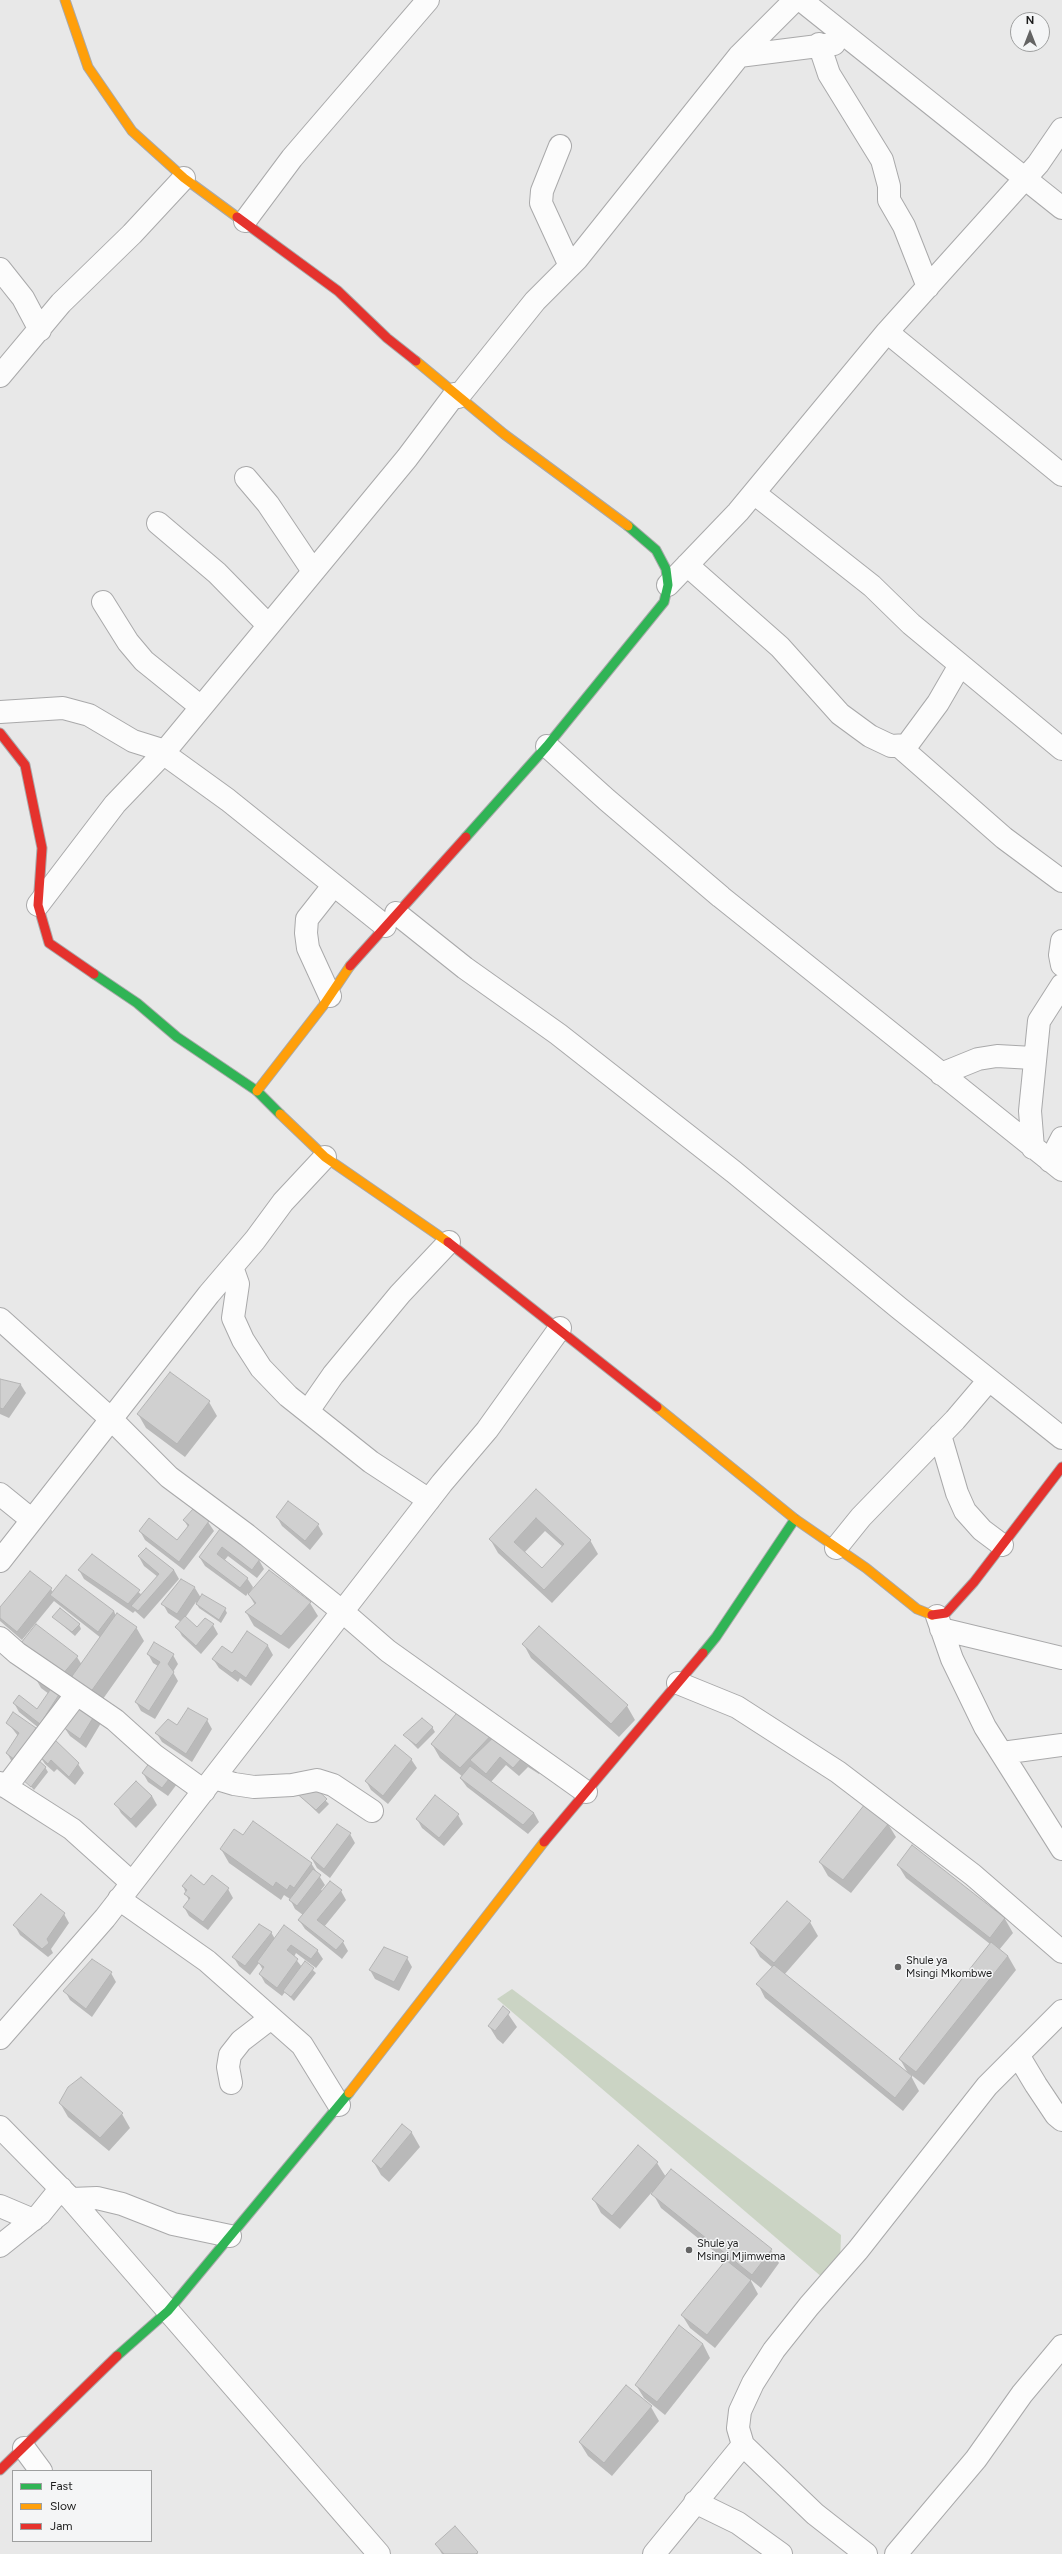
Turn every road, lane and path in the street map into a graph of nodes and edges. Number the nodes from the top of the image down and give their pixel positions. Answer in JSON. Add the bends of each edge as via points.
{"nodes":[{"id":1,"x":65,"y":0,"type":"edge"},
{"id":2,"x":428,"y":0,"type":"edge"},
{"id":3,"x":802,"y":3,"type":"edge"},
{"id":4,"x":853,"y":42,"type":"junction"},
{"id":5,"x":818,"y":45,"type":"junction"},
{"id":6,"x":740,"y":56,"type":"junction"},
{"id":7,"x":1062,"y":129,"type":"edge"},
{"id":8,"x":560,"y":146,"type":"dead end"},
{"id":9,"x":184,"y":178,"type":"junction"},
{"id":10,"x":1024,"y":180,"type":"junction"},
{"id":11,"x":1062,"y":208,"type":"edge"},
{"id":12,"x":245,"y":222,"type":"junction"},
{"id":13,"x":570,"y":266,"type":"junction"},
{"id":14,"x":0,"y":269,"type":"edge"},
{"id":15,"x":928,"y":287,"type":"junction"},
{"id":16,"x":40,"y":330,"type":"junction"},
{"id":17,"x":887,"y":332,"type":"junction"},
{"id":18,"x":0,"y":376,"type":"edge"},
{"id":19,"x":456,"y":395,"type":"junction"},
{"id":20,"x":1062,"y":475,"type":"edge"},
{"id":21,"x":246,"y":478,"type":"dead end"},
{"id":22,"x":754,"y":493,"type":"junction"},
{"id":23,"x":158,"y":523,"type":"dead end"},
{"id":24,"x":687,"y":566,"type":"junction"},
{"id":25,"x":313,"y":571,"type":"junction"},
{"id":26,"x":668,"y":585,"type":"junction"},
{"id":27,"x":103,"y":602,"type":"dead end"},
{"id":28,"x":268,"y":625,"type":"junction"},
{"id":29,"x":960,"y":665,"type":"junction"},
{"id":30,"x":201,"y":707,"type":"junction"},
{"id":31,"x":0,"y":712,"type":"edge"},
{"id":32,"x":0,"y":733,"type":"edge"},
{"id":33,"x":547,"y":746,"type":"junction"},
{"id":34,"x":900,"y":746,"type":"junction"},
{"id":35,"x":1062,"y":749,"type":"edge"},
{"id":36,"x":164,"y":752,"type":"junction"},
{"id":37,"x":1062,"y":882,"type":"edge"},
{"id":38,"x":333,"y":886,"type":"junction"},
{"id":39,"x":38,"y":906,"type":"junction"},
{"id":40,"x":391,"y":920,"type":"junction"},
{"id":41,"x":1062,"y":941,"type":"edge"},
{"id":42,"x":1062,"y":965,"type":"edge"},
{"id":43,"x":1062,"y":985,"type":"edge"},
{"id":44,"x":330,"y":996,"type":"junction"},
{"id":45,"x":1033,"y":1058,"type":"junction"},
{"id":46,"x":941,"y":1074,"type":"junction"},
{"id":47,"x":257,"y":1091,"type":"junction"},
{"id":48,"x":1062,"y":1138,"type":"edge"},
{"id":49,"x":325,"y":1157,"type":"junction"},
{"id":50,"x":1048,"y":1160,"type":"edge"},
{"id":51,"x":449,"y":1242,"type":"junction"},
{"id":52,"x":232,"y":1267,"type":"junction"},
{"id":53,"x":0,"y":1319,"type":"edge"},
{"id":54,"x":560,"y":1328,"type":"junction"},
{"id":55,"x":989,"y":1380,"type":"junction"},
{"id":56,"x":308,"y":1411,"type":"junction"},
{"id":57,"x":111,"y":1419,"type":"junction"},
{"id":58,"x":940,"y":1435,"type":"junction"},
{"id":59,"x":1062,"y":1438,"type":"edge"},
{"id":60,"x":1062,"y":1467,"type":"edge"},
{"id":61,"x":0,"y":1494,"type":"edge"},
{"id":62,"x":429,"y":1500,"type":"junction"},
{"id":63,"x":795,"y":1519,"type":"junction"},
{"id":64,"x":32,"y":1520,"type":"junction"},
{"id":65,"x":1002,"y":1545,"type":"junction"},
{"id":66,"x":836,"y":1548,"type":"junction"},
{"id":67,"x":0,"y":1561,"type":"edge"},
{"id":68,"x":343,"y":1612,"type":"junction"},
{"id":69,"x":939,"y":1622,"type":"junction"},
{"id":70,"x":0,"y":1638,"type":"edge"},
{"id":71,"x":1062,"y":1658,"type":"edge"},
{"id":72,"x":678,"y":1683,"type":"junction"},
{"id":73,"x":76,"y":1695,"type":"junction"},
{"id":74,"x":1062,"y":1745,"type":"edge"},
{"id":75,"x":1002,"y":1753,"type":"junction"},
{"id":76,"x":209,"y":1784,"type":"junction"},
{"id":77,"x":3,"y":1785,"type":"edge"},
{"id":78,"x":586,"y":1792,"type":"junction"},
{"id":79,"x":372,"y":1811,"type":"dead end"},
{"id":80,"x":1062,"y":1849,"type":"edge"},
{"id":81,"x":126,"y":1891,"type":"junction"},
{"id":82,"x":1062,"y":1952,"type":"edge"},
{"id":83,"x":1062,"y":2011,"type":"edge"},
{"id":84,"x":271,"y":2018,"type":"junction"},
{"id":85,"x":0,"y":2038,"type":"edge"},
{"id":86,"x":1018,"y":2055,"type":"junction"},
{"id":87,"x":232,"y":2083,"type":"dead end"},
{"id":88,"x":339,"y":2105,"type":"junction"},
{"id":89,"x":1062,"y":2120,"type":"edge"},
{"id":90,"x":0,"y":2127,"type":"edge"},
{"id":91,"x":66,"y":2193,"type":"junction"},
{"id":92,"x":0,"y":2206,"type":"edge"},
{"id":93,"x":33,"y":2220,"type":"junction"},
{"id":94,"x":230,"y":2236,"type":"junction"},
{"id":95,"x":0,"y":2246,"type":"edge"},
{"id":96,"x":168,"y":2311,"type":"junction"},
{"id":97,"x":1062,"y":2346,"type":"edge"},
{"id":98,"x":744,"y":2445,"type":"junction"},
{"id":99,"x":24,"y":2448,"type":"junction"},
{"id":100,"x":0,"y":2470,"type":"edge"},
{"id":101,"x":40,"y":2470,"type":"edge"},
{"id":102,"x":695,"y":2502,"type":"junction"},
{"id":103,"x":368,"y":2550,"type":"edge"},
{"id":104,"x":654,"y":2554,"type":"edge"},
{"id":105,"x":781,"y":2554,"type":"edge"},
{"id":106,"x":866,"y":2554,"type":"edge"},
{"id":107,"x":896,"y":2554,"type":"edge"}],
"edges":[{"from":1,"to":9,"type":"street","via":[[88,67],[132,131]]},
{"from":2,"to":12,"type":"street","via":[[292,158]]},
{"from":3,"to":4,"type":"street"},
{"from":3,"to":5,"type":"street"},
{"from":3,"to":6,"type":"street"},
{"from":4,"to":5,"type":"street"},
{"from":4,"to":10,"type":"street"},
{"from":5,"to":6,"type":"street"},
{"from":5,"to":15,"type":"street","via":[[829,74],[882,160],[889,186],[889,200],[904,226]]},
{"from":6,"to":13,"type":"street"},
{"from":7,"to":10,"type":"street"},
{"from":8,"to":13,"type":"street","via":[[542,191],[541,203]]},
{"from":9,"to":12,"type":"street"},
{"from":9,"to":16,"type":"street","via":[[61,304]]},
{"from":10,"to":11,"type":"street"},
{"from":10,"to":15,"type":"street"},
{"from":12,"to":19,"type":"street","via":[[338,292],[387,338]]},
{"from":13,"to":19,"type":"street","via":[[535,302]]},
{"from":14,"to":16,"type":"street","via":[[23,298]]},
{"from":15,"to":17,"type":"street"},
{"from":16,"to":18,"type":"street"},
{"from":17,"to":20,"type":"street"},
{"from":17,"to":22,"type":"street"},
{"from":19,"to":25,"type":"street"},
{"from":19,"to":26,"type":"street","via":[[504,434],[638,533],[656,550],[666,569]]},
{"from":21,"to":25,"type":"street","via":[[268,504]]},
{"from":22,"to":24,"type":"street"},
{"from":22,"to":29,"type":"street","via":[[872,586],[911,624]]},
{"from":23,"to":28,"type":"street","via":[[217,574]]},
{"from":24,"to":26,"type":"street"},
{"from":24,"to":34,"type":"street","via":[[780,647],[840,714],[870,736],[891,746]]},
{"from":25,"to":28,"type":"street"},
{"from":26,"to":33,"type":"street","via":[[664,602]]},
{"from":27,"to":30,"type":"street","via":[[128,642],[144,661]]},
{"from":28,"to":30,"type":"street"},
{"from":29,"to":34,"type":"street","via":[[924,724],[907,745]]},
{"from":29,"to":35,"type":"street"},
{"from":30,"to":36,"type":"street"},
{"from":31,"to":36,"type":"street","via":[[63,708],[89,715],[133,741]]},
{"from":32,"to":39,"type":"street","via":[[25,765],[42,848]]},
{"from":33,"to":40,"type":"street"},
{"from":33,"to":46,"type":"street","via":[[721,897]]},
{"from":34,"to":37,"type":"street","via":[[1004,838]]},
{"from":36,"to":38,"type":"street","via":[[228,800]]},
{"from":36,"to":39,"type":"street","via":[[115,804]]},
{"from":38,"to":40,"type":"street"},
{"from":38,"to":44,"type":"street","via":[[306,920],[308,948]]},
{"from":39,"to":47,"type":"street","via":[[49,943],[136,1003],[177,1038]]},
{"from":40,"to":44,"type":"street","via":[[350,966]]},
{"from":40,"to":55,"type":"street","via":[[465,968],[558,1034],[734,1172]]},
{"from":41,"to":42,"type":"street"},
{"from":43,"to":45,"type":"street","via":[[1039,1022]]},
{"from":44,"to":47,"type":"street"},
{"from":45,"to":46,"type":"street","via":[[997,1056],[978,1060]]},
{"from":45,"to":50,"type":"street","via":[[1030,1111]]},
{"from":46,"to":50,"type":"street"},
{"from":47,"to":49,"type":"street"},
{"from":48,"to":50,"type":"street"},
{"from":49,"to":51,"type":"street"},
{"from":49,"to":52,"type":"street","via":[[283,1202]]},
{"from":51,"to":54,"type":"street"},
{"from":51,"to":56,"type":"street","via":[[395,1300]]},
{"from":52,"to":56,"type":"street","via":[[238,1284],[233,1318],[243,1340],[261,1368],[288,1396]]},
{"from":52,"to":57,"type":"street"},
{"from":53,"to":57,"type":"street"},
{"from":54,"to":62,"type":"street","via":[[488,1430]]},
{"from":54,"to":63,"type":"street"},
{"from":55,"to":58,"type":"street"},
{"from":55,"to":59,"type":"street"},
{"from":56,"to":62,"type":"street","via":[[371,1462]]},
{"from":57,"to":64,"type":"street"},
{"from":57,"to":68,"type":"street","via":[[169,1478],[247,1535]]},
{"from":58,"to":65,"type":"street","via":[[965,1511],[982,1530]]},
{"from":58,"to":66,"type":"street","via":[[861,1517]]},
{"from":60,"to":65,"type":"street"},
{"from":61,"to":64,"type":"street"},
{"from":62,"to":68,"type":"street"},
{"from":63,"to":66,"type":"street"},
{"from":63,"to":72,"type":"street","via":[[716,1637]]},
{"from":64,"to":67,"type":"street"},
{"from":65,"to":69,"type":"street"},
{"from":66,"to":69,"type":"street","via":[[917,1609]]},
{"from":68,"to":76,"type":"street"},
{"from":68,"to":78,"type":"street","via":[[394,1656]]},
{"from":69,"to":71,"type":"street"},
{"from":69,"to":75,"type":"street","via":[[952,1659]]},
{"from":70,"to":73,"type":"street"},
{"from":72,"to":78,"type":"street"},
{"from":72,"to":82,"type":"street","via":[[737,1707],[838,1772],[973,1875]]},
{"from":73,"to":76,"type":"street","via":[[115,1720],[154,1755]]},
{"from":73,"to":77,"type":"street"},
{"from":74,"to":75,"type":"street"},
{"from":75,"to":80,"type":"street"},
{"from":76,"to":79,"type":"street","via":[[254,1787],[292,1785],[317,1780],[333,1785]]},
{"from":76,"to":81,"type":"street"},
{"from":77,"to":81,"type":"street","via":[[72,1829]]},
{"from":78,"to":88,"type":"street"},
{"from":81,"to":84,"type":"street"},
{"from":81,"to":85,"type":"street"},
{"from":83,"to":86,"type":"street"},
{"from":84,"to":87,"type":"street","via":[[241,2041],[230,2055],[228,2067]]},
{"from":84,"to":88,"type":"street","via":[[302,2045]]},
{"from":86,"to":89,"type":"street","via":[[1056,2115]]},
{"from":86,"to":98,"type":"street","via":[[988,2086],[858,2250],[808,2306],[774,2350],[753,2383],[740,2411],[738,2428]]},
{"from":88,"to":94,"type":"street"},
{"from":90,"to":91,"type":"street"},
{"from":91,"to":93,"type":"street"},
{"from":91,"to":94,"type":"street","via":[[116,2202],[173,2224]]},
{"from":91,"to":96,"type":"street"},
{"from":92,"to":93,"type":"street"},
{"from":93,"to":95,"type":"street"},
{"from":94,"to":96,"type":"street"},
{"from":96,"to":99,"type":"street","via":[[107,2365]]},
{"from":96,"to":103,"type":"street"},
{"from":97,"to":107,"type":"street","via":[[1022,2394],[976,2459]]},
{"from":98,"to":102,"type":"street"},
{"from":98,"to":106,"type":"street","via":[[815,2514]]},
{"from":99,"to":100,"type":"street"},
{"from":99,"to":101,"type":"street"},
{"from":102,"to":104,"type":"street"},
{"from":102,"to":105,"type":"street","via":[[738,2523]]}]}
